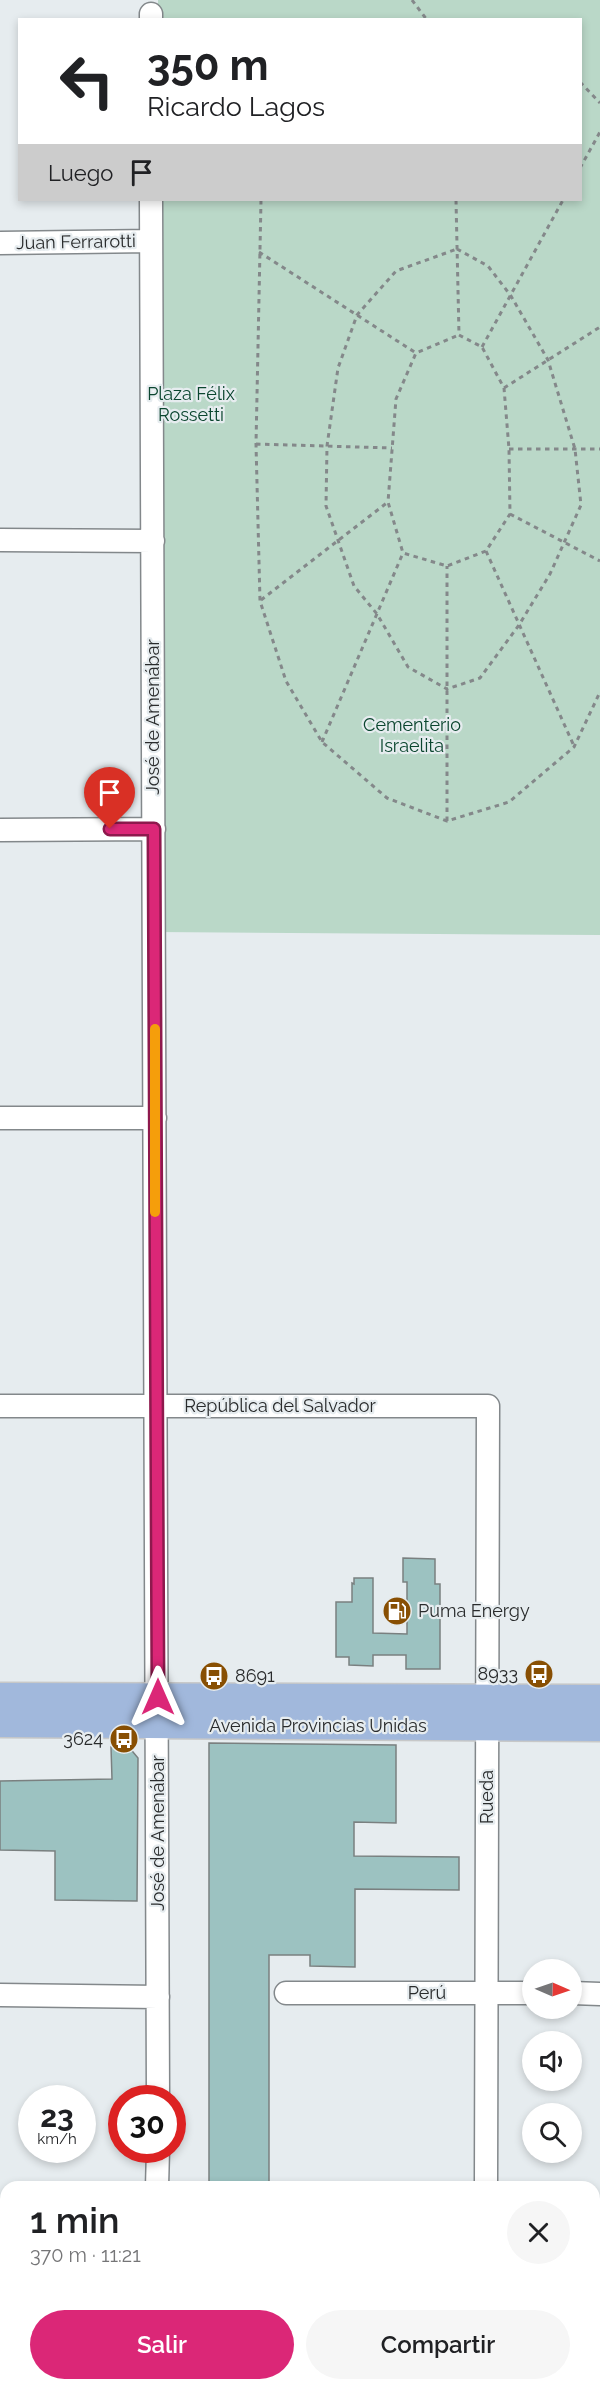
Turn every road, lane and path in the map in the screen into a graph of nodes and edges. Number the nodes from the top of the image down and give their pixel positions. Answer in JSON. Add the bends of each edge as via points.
{"nodes":[{"id":1,"x":412,"y":0,"type":"edge"},
{"id":2,"x":426,"y":18,"type":"edge"},
{"id":3,"x":582,"y":84,"type":"edge"},
{"id":4,"x":600,"y":104,"type":"edge"},
{"id":5,"x":600,"y":132,"type":"edge"},
{"id":6,"x":582,"y":164,"type":"edge"},
{"id":7,"x":152,"y":201,"type":"edge"},
{"id":8,"x":261,"y":201,"type":"edge"},
{"id":9,"x":456,"y":201,"type":"edge"},
{"id":10,"x":562,"y":201,"type":"edge"},
{"id":11,"x":152,"y":241,"type":"junction"},
{"id":12,"x":0,"y":243,"type":"edge"},
{"id":13,"x":457,"y":249,"type":"junction"},
{"id":14,"x":260,"y":252,"type":"junction"},
{"id":15,"x":511,"y":296,"type":"junction"},
{"id":16,"x":357,"y":315,"type":"junction"},
{"id":17,"x":600,"y":327,"type":"edge"},
{"id":18,"x":459,"y":335,"type":"junction"},
{"id":19,"x":482,"y":347,"type":"junction"},
{"id":20,"x":416,"y":353,"type":"junction"},
{"id":21,"x":548,"y":360,"type":"junction"},
{"id":22,"x":504,"y":388,"type":"junction"},
{"id":23,"x":256,"y":444,"type":"junction"},
{"id":24,"x":327,"y":446,"type":"junction"},
{"id":25,"x":392,"y":448,"type":"junction"},
{"id":26,"x":509,"y":449,"type":"junction"},
{"id":27,"x":575,"y":449,"type":"junction"},
{"id":28,"x":600,"y":449,"type":"edge"},
{"id":29,"x":388,"y":502,"type":"junction"},
{"id":30,"x":510,"y":514,"type":"junction"},
{"id":31,"x":0,"y":540,"type":"edge"},
{"id":32,"x":153,"y":541,"type":"junction"},
{"id":33,"x":337,"y":542,"type":"junction"},
{"id":34,"x":564,"y":542,"type":"junction"},
{"id":35,"x":486,"y":551,"type":"junction"},
{"id":36,"x":403,"y":553,"type":"junction"},
{"id":37,"x":600,"y":561,"type":"edge"},
{"id":38,"x":447,"y":566,"type":"junction"},
{"id":39,"x":260,"y":601,"type":"junction"},
{"id":40,"x":377,"y":614,"type":"junction"},
{"id":41,"x":519,"y":625,"type":"junction"},
{"id":42,"x":447,"y":689,"type":"junction"},
{"id":43,"x":600,"y":692,"type":"edge"},
{"id":44,"x":322,"y":742,"type":"junction"},
{"id":45,"x":574,"y":747,"type":"junction"},
{"id":46,"x":447,"y":821,"type":"junction"},
{"id":47,"x":154,"y":829,"type":"junction"},
{"id":48,"x":0,"y":830,"type":"edge"},
{"id":49,"x":0,"y":1118,"type":"edge"},
{"id":50,"x":155,"y":1118,"type":"junction"},
{"id":51,"x":0,"y":1406,"type":"edge"},
{"id":52,"x":156,"y":1406,"type":"junction"},
{"id":53,"x":488,"y":1406,"type":"joint"},
{"id":54,"x":0,"y":1697,"type":"edge"},
{"id":55,"x":488,"y":1699,"type":"junction"},
{"id":56,"x":600,"y":1699,"type":"edge"},
{"id":57,"x":158,"y":1711,"type":"junction"},
{"id":58,"x":0,"y":1723,"type":"edge"},
{"id":59,"x":487,"y":1727,"type":"junction"},
{"id":60,"x":600,"y":1727,"type":"edge"},
{"id":61,"x":286,"y":1993,"type":"dead end"},
{"id":62,"x":487,"y":1993,"type":"junction"},
{"id":63,"x":522,"y":1993,"type":"edge"},
{"id":64,"x":582,"y":1994,"type":"edge"},
{"id":65,"x":600,"y":1994,"type":"edge"},
{"id":66,"x":0,"y":1995,"type":"edge"},
{"id":67,"x":158,"y":1997,"type":"junction"},
{"id":68,"x":158,"y":2085,"type":"edge"},
{"id":69,"x":158,"y":2163,"type":"edge"},
{"id":70,"x":158,"y":2181,"type":"edge"},
{"id":71,"x":486,"y":2181,"type":"edge"}],
"edges":[{"from":1,"to":2,"type":"path"},
{"from":3,"to":4,"type":"path"},
{"from":5,"to":6,"type":"path"},
{"from":7,"to":11,"type":"street","name":"José de Amenábar"},
{"from":8,"to":14,"type":"path"},
{"from":9,"to":13,"type":"path"},
{"from":10,"to":15,"type":"path"},
{"from":11,"to":12,"type":"street","name":"Juan Ferrarotti"},
{"from":11,"to":32,"type":"street","name":"José de Amenábar"},
{"from":13,"to":15,"type":"path","via":[[488,266]]},
{"from":13,"to":16,"type":"path","via":[[396,271]]},
{"from":13,"to":18,"type":"path"},
{"from":14,"to":16,"type":"path"},
{"from":14,"to":23,"type":"path"},
{"from":15,"to":19,"type":"path"},
{"from":15,"to":21,"type":"path"},
{"from":16,"to":20,"type":"path"},
{"from":16,"to":24,"type":"path","via":[[338,368]]},
{"from":17,"to":21,"type":"path"},
{"from":18,"to":19,"type":"path"},
{"from":18,"to":20,"type":"path"},
{"from":19,"to":22,"type":"path"},
{"from":20,"to":25,"type":"path","via":[[396,399]]},
{"from":21,"to":22,"type":"path"},
{"from":21,"to":27,"type":"path"},
{"from":22,"to":26,"type":"path"},
{"from":23,"to":24,"type":"path"},
{"from":23,"to":39,"type":"path"},
{"from":24,"to":25,"type":"path"},
{"from":24,"to":33,"type":"path","via":[[326,506]]},
{"from":25,"to":29,"type":"path"},
{"from":26,"to":27,"type":"path"},
{"from":26,"to":30,"type":"path"},
{"from":27,"to":28,"type":"path"},
{"from":27,"to":34,"type":"path","via":[[580,505]]},
{"from":29,"to":33,"type":"path"},
{"from":29,"to":36,"type":"path"},
{"from":30,"to":34,"type":"path"},
{"from":30,"to":35,"type":"path"},
{"from":31,"to":32,"type":"street"},
{"from":32,"to":47,"type":"street","name":"José de Amenábar"},
{"from":33,"to":39,"type":"path"},
{"from":33,"to":40,"type":"path","via":[[354,586]]},
{"from":34,"to":37,"type":"path"},
{"from":34,"to":41,"type":"path"},
{"from":35,"to":38,"type":"path"},
{"from":35,"to":41,"type":"path"},
{"from":36,"to":38,"type":"path"},
{"from":36,"to":40,"type":"path"},
{"from":38,"to":42,"type":"path"},
{"from":39,"to":44,"type":"path","via":[[286,681]]},
{"from":40,"to":42,"type":"path","via":[[408,667]]},
{"from":40,"to":44,"type":"path"},
{"from":41,"to":42,"type":"path","via":[[480,678]]},
{"from":41,"to":45,"type":"path"},
{"from":42,"to":46,"type":"path"},
{"from":43,"to":45,"type":"path"},
{"from":44,"to":46,"type":"path","via":[[387,798]]},
{"from":45,"to":46,"type":"path","via":[[509,802]]},
{"from":47,"to":48,"type":"street"},
{"from":47,"to":50,"type":"street","name":"José de Amenábar"},
{"from":49,"to":50,"type":"street"},
{"from":50,"to":52,"type":"street","name":"José de Amenábar"},
{"from":51,"to":52,"type":"street","name":"República del Salvador"},
{"from":52,"to":53,"type":"street","name":"República del Salvador"},
{"from":52,"to":57,"type":"street","name":"José de Amenábar"},
{"from":53,"to":55,"type":"street","name":"Rueda"},
{"from":54,"to":57,"type":"main road","name":"Avenida Provincias Unidas"},
{"from":55,"to":56,"type":"main road","name":"Avenida Provincias Unidas"},
{"from":55,"to":57,"type":"main road","name":"Avenida Provincias Unidas"},
{"from":55,"to":59,"type":"street","name":"Rueda"},
{"from":57,"to":58,"type":"main road","name":"Avenida Provincias Unidas"},
{"from":57,"to":59,"type":"main road","name":"Avenida Provincias Unidas"},
{"from":57,"to":67,"type":"street","name":"José de Amenábar"},
{"from":59,"to":60,"type":"main road","name":"Avenida Provincias Unidas"},
{"from":59,"to":62,"type":"street","name":"Rueda"},
{"from":61,"to":62,"type":"street","name":"Perú"},
{"from":62,"to":63,"type":"street","name":"Perú"},
{"from":62,"to":71,"type":"street","name":"Rueda"},
{"from":64,"to":65,"type":"street"},
{"from":66,"to":67,"type":"street"},
{"from":67,"to":68,"type":"street","name":"José de Amenábar"},
{"from":69,"to":70,"type":"street"}]}
